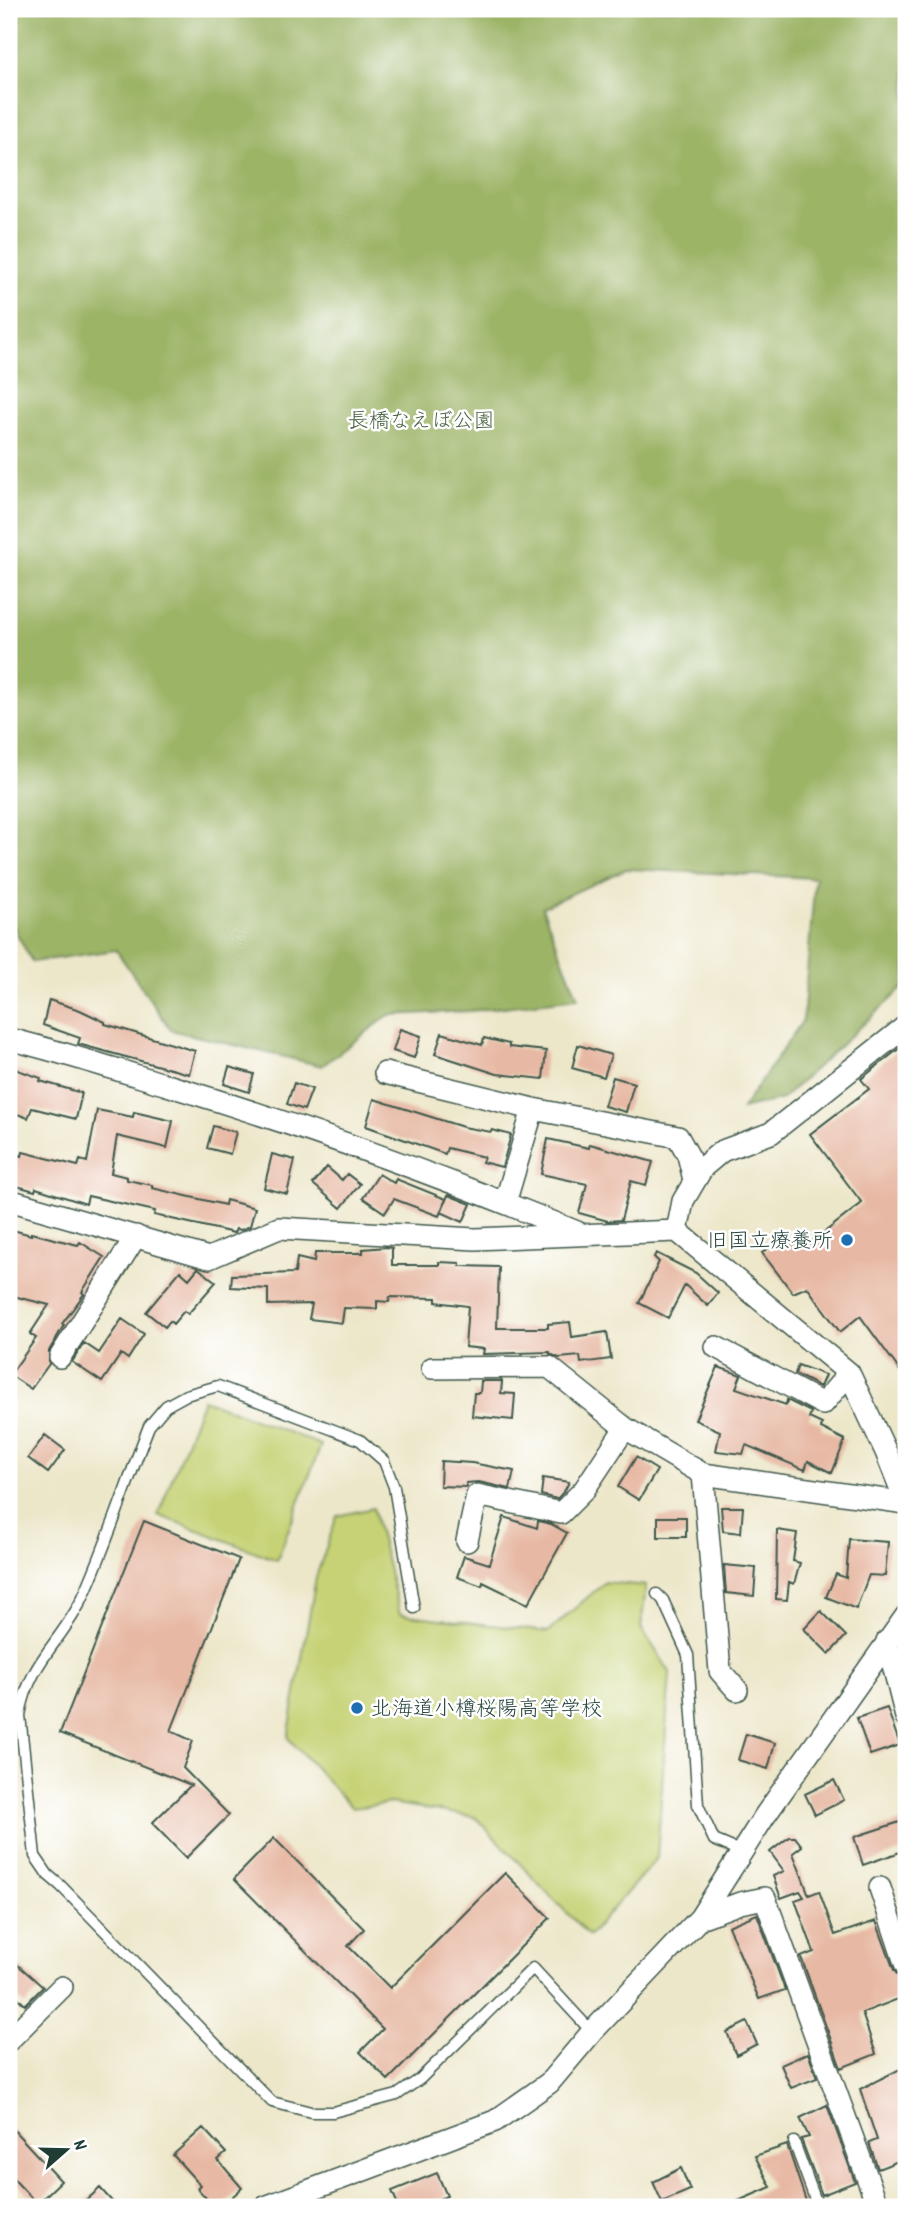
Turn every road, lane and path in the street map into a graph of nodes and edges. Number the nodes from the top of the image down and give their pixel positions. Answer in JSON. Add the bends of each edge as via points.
{"nodes":[{"id":1,"x":906,"y":1026,"type":"edge"},
{"id":2,"x":9,"y":1039,"type":"edge"},
{"id":3,"x":385,"y":1073,"type":"dead end"},
{"id":4,"x":533,"y":1109,"type":"junction"},
{"id":5,"x":694,"y":1180,"type":"junction"},
{"id":6,"x":9,"y":1199,"type":"edge"},
{"id":7,"x":505,"y":1203,"type":"junction"},
{"id":8,"x":677,"y":1231,"type":"junction"},
{"id":9,"x":136,"y":1236,"type":"junction"},
{"id":10,"x":586,"y":1236,"type":"junction"},
{"id":11,"x":716,"y":1347,"type":"dead end"},
{"id":12,"x":60,"y":1357,"type":"dead end"},
{"id":13,"x":432,"y":1368,"type":"dead end"},
{"id":14,"x":849,"y":1374,"type":"junction"},
{"id":15,"x":625,"y":1428,"type":"junction"},
{"id":16,"x":703,"y":1474,"type":"junction"},
{"id":17,"x":906,"y":1502,"type":"edge"},
{"id":18,"x":467,"y":1541,"type":"dead end"},
{"id":19,"x":657,"y":1594,"type":"dead end"},
{"id":20,"x":414,"y":1608,"type":"dead end"},
{"id":21,"x":906,"y":1616,"type":"edge"},
{"id":22,"x":887,"y":1641,"type":"junction"},
{"id":23,"x":737,"y":1690,"type":"dead end"},
{"id":24,"x":906,"y":1717,"type":"edge"},
{"id":25,"x":742,"y":1852,"type":"junction"},
{"id":26,"x":880,"y":1888,"type":"dead end"},
{"id":27,"x":700,"y":1918,"type":"junction"},
{"id":28,"x":906,"y":1966,"type":"edge"},
{"id":29,"x":62,"y":1987,"type":"dead end"},
{"id":30,"x":592,"y":2032,"type":"junction"},
{"id":31,"x":9,"y":2040,"type":"edge"},
{"id":32,"x":794,"y":2142,"type":"dead end"},
{"id":33,"x":265,"y":2207,"type":"edge"},
{"id":34,"x":818,"y":2207,"type":"edge"},
{"id":35,"x":878,"y":2207,"type":"edge"}],
"edges":[{"from":1,"to":5,"type":"street","via":[[771,1133],[722,1151]]},
{"from":2,"to":7,"type":"street","via":[[267,1115]]},
{"from":3,"to":4,"type":"street"},
{"from":4,"to":5,"type":"street","via":[[678,1137]]},
{"from":4,"to":7,"type":"street"},
{"from":5,"to":8,"type":"street","via":[[683,1201]]},
{"from":6,"to":9,"type":"street"},
{"from":7,"to":10,"type":"street"},
{"from":8,"to":10,"type":"street"},
{"from":8,"to":14,"type":"street"},
{"from":9,"to":10,"type":"street","via":[[209,1258],[279,1228],[475,1239]]},
{"from":9,"to":12,"type":"street"},
{"from":11,"to":14,"type":"street","via":[[824,1404]]},
{"from":13,"to":15,"type":"street","via":[[549,1367]]},
{"from":14,"to":17,"type":"street"},
{"from":15,"to":16,"type":"street"},
{"from":15,"to":18,"type":"street","via":[[584,1490],[561,1513],[477,1495]]},
{"from":16,"to":17,"type":"street"},
{"from":16,"to":23,"type":"street","via":[[720,1671]]},
{"from":19,"to":25,"type":"lane","via":[[688,1655],[698,1805],[714,1840]]},
{"from":20,"to":30,"type":"lane","via":[[394,1488],[384,1461],[360,1440],[218,1386],[166,1406],[149,1426],[82,1599],[24,1692],[20,1715],[36,1856],[48,1875],[272,2102],[311,2112],[333,2112],[397,2095],[420,2079],[533,1968]]},
{"from":21,"to":22,"type":"street"},
{"from":22,"to":24,"type":"street"},
{"from":22,"to":25,"type":"street"},
{"from":25,"to":27,"type":"street"},
{"from":26,"to":28,"type":"street"},
{"from":27,"to":30,"type":"street"},
{"from":27,"to":35,"type":"street","via":[[765,1898]]},
{"from":29,"to":31,"type":"street"},
{"from":30,"to":33,"type":"street","via":[[549,2083],[495,2121]]},
{"from":32,"to":34,"type":"lane"}]}
